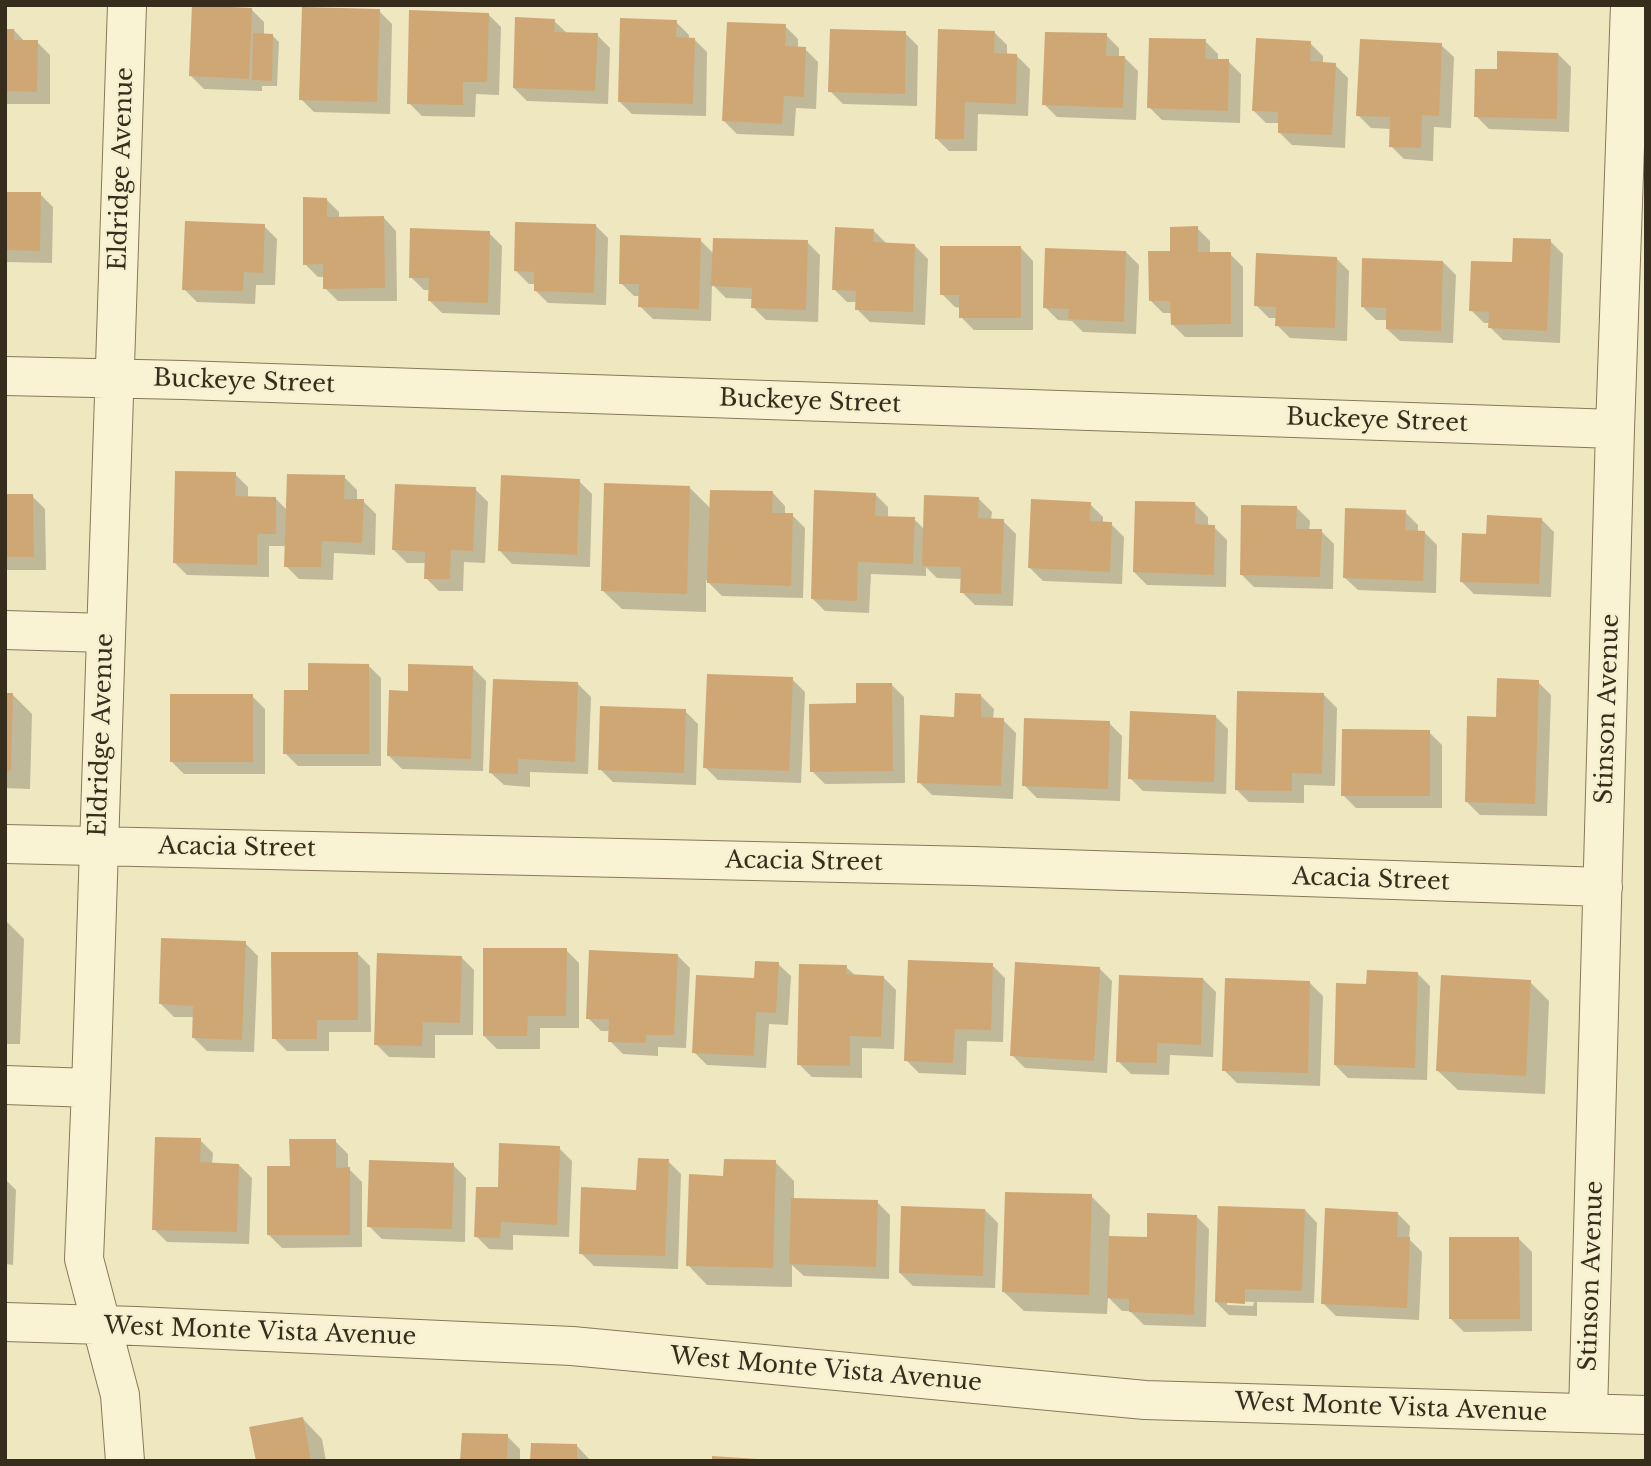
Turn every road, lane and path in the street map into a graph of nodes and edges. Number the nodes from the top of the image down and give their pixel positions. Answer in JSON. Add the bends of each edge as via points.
{"nodes":[{"id":1,"x":127,"y":5,"type":"edge"},
{"id":2,"x":1630,"y":5,"type":"edge"},
{"id":3,"x":5,"y":376,"type":"edge"},
{"id":4,"x":114,"y":378,"type":"junction"},
{"id":5,"x":1615,"y":429,"type":"junction"},
{"id":6,"x":5,"y":630,"type":"edge"},
{"id":7,"x":106,"y":633,"type":"junction"},
{"id":8,"x":5,"y":844,"type":"edge"},
{"id":9,"x":98,"y":845,"type":"junction"},
{"id":10,"x":1603,"y":887,"type":"junction"},
{"id":11,"x":5,"y":1085,"type":"edge"},
{"id":12,"x":91,"y":1088,"type":"junction"},
{"id":13,"x":5,"y":1322,"type":"edge"},
{"id":14,"x":102,"y":1325,"type":"junction"},
{"id":15,"x":1588,"y":1413,"type":"junction"},
{"id":16,"x":1646,"y":1415,"type":"edge"},
{"id":17,"x":125,"y":1461,"type":"edge"}],
"edges":[{"from":1,"to":4,"type":"street","name":"Eldridge Avenue"},
{"from":2,"to":5,"type":"street","name":"Stinson Avenue"},
{"from":3,"to":4,"type":"street","name":"Buckeye Street"},
{"from":4,"to":5,"type":"street","name":"Buckeye Street"},
{"from":4,"to":7,"type":"street","name":"Eldridge Avenue"},
{"from":5,"to":10,"type":"street","name":"Stinson Avenue"},
{"from":6,"to":7,"type":"street"},
{"from":7,"to":9,"type":"street","name":"Eldridge Avenue"},
{"from":8,"to":9,"type":"street","name":"Acacia Street"},
{"from":9,"to":10,"type":"street","name":"Acacia Street"},
{"from":9,"to":12,"type":"street","name":"Eldridge Avenue"},
{"from":10,"to":15,"type":"street","name":"Stinson Avenue"},
{"from":11,"to":12,"type":"street"},
{"from":12,"to":14,"type":"street","name":"Eldridge Avenue","via":[[84,1259]]},
{"from":13,"to":14,"type":"street","name":"West Monte Vista Avenue"},
{"from":14,"to":15,"type":"street","name":"West Monte Vista Avenue","via":[[572,1346],[1145,1400]]},
{"from":14,"to":17,"type":"street","name":"Eldridge Avenue","via":[[120,1395]]},
{"from":15,"to":16,"type":"street","name":"West Monte Vista Avenue"}]}
